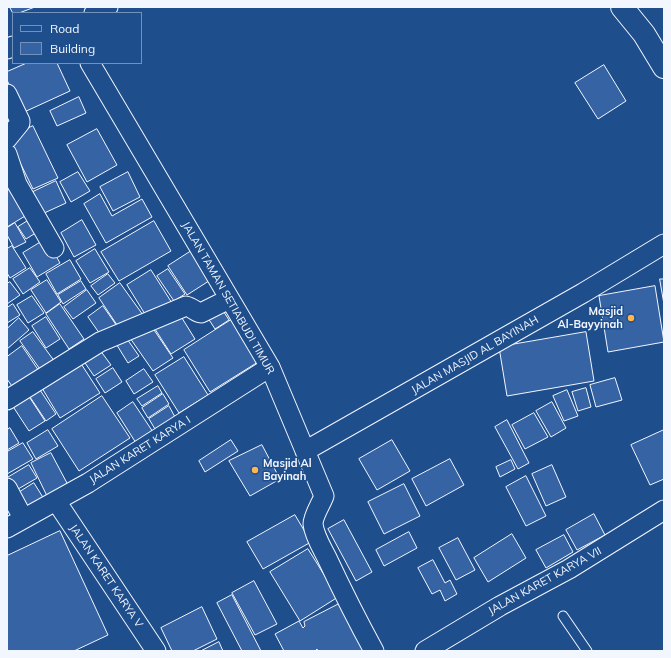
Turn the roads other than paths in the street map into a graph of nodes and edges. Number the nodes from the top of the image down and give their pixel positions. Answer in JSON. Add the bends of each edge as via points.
{"nodes":[{"id":1,"x":108,"y":7,"type":"edge"},
{"id":2,"x":622,"y":7,"type":"edge"},
{"id":3,"x":96,"y":12,"type":"edge"},
{"id":4,"x":91,"y":64,"type":"edge"},
{"id":5,"x":664,"y":67,"type":"edge"},
{"id":6,"x":7,"y":94,"type":"edge"},
{"id":7,"x":7,"y":139,"type":"edge"},
{"id":8,"x":7,"y":154,"type":"edge"},
{"id":9,"x":12,"y":186,"type":"edge"},
{"id":10,"x":664,"y":244,"type":"edge"},
{"id":11,"x":54,"y":248,"type":"dead end"},
{"id":12,"x":230,"y":299,"type":"junction"},
{"id":13,"x":270,"y":367,"type":"junction"},
{"id":14,"x":7,"y":400,"type":"edge"},
{"id":15,"x":305,"y":451,"type":"junction"},
{"id":16,"x":7,"y":488,"type":"edge"},
{"id":17,"x":56,"y":501,"type":"junction"},
{"id":18,"x":664,"y":510,"type":"edge"},
{"id":19,"x":23,"y":518,"type":"junction"},
{"id":20,"x":7,"y":528,"type":"edge"},
{"id":21,"x":563,"y":616,"type":"dead end"},
{"id":22,"x":156,"y":651,"type":"edge"},
{"id":23,"x":374,"y":651,"type":"edge"},
{"id":24,"x":424,"y":651,"type":"edge"},
{"id":25,"x":587,"y":651,"type":"edge"}],
"edges":[{"from":1,"to":3,"type":"street"},
{"from":2,"to":5,"type":"street","via":[[644,34]]},
{"from":4,"to":12,"type":"street","name":"JALAN TAMAN SETIABUDI TIMUR"},
{"from":6,"to":7,"type":"street","via":[[20,123]]},
{"from":8,"to":9,"type":"street"},
{"from":9,"to":11,"type":"street"},
{"from":10,"to":15,"type":"street","name":"JALAN MASJID AL BAYINAH"},
{"from":12,"to":13,"type":"street","name":"JALAN TAMAN SETIABUDI TIMUR"},
{"from":12,"to":14,"type":"street","via":[[201,313],[186,306],[100,342]]},
{"from":13,"to":15,"type":"street","name":"JALAN TAMAN SETIABUDI TIMUR"},
{"from":13,"to":17,"type":"street","name":"JALAN KARET KARYA I"},
{"from":15,"to":23,"type":"street","name":"JALAN TAMAN SETIABUDI TIMUR","via":[[324,496],[313,524],[353,612]]},
{"from":16,"to":19,"type":"street"},
{"from":17,"to":19,"type":"street","name":"JALAN KARET KARYA I"},
{"from":17,"to":22,"type":"street","name":"JALAN KARET KARYA V"},
{"from":18,"to":24,"type":"street","name":"JALAN KARET KARYA VII","via":[[576,565]]},
{"from":19,"to":20,"type":"street","name":"JALAN KARET KARYA I"},
{"from":21,"to":25,"type":"lane"}]}
